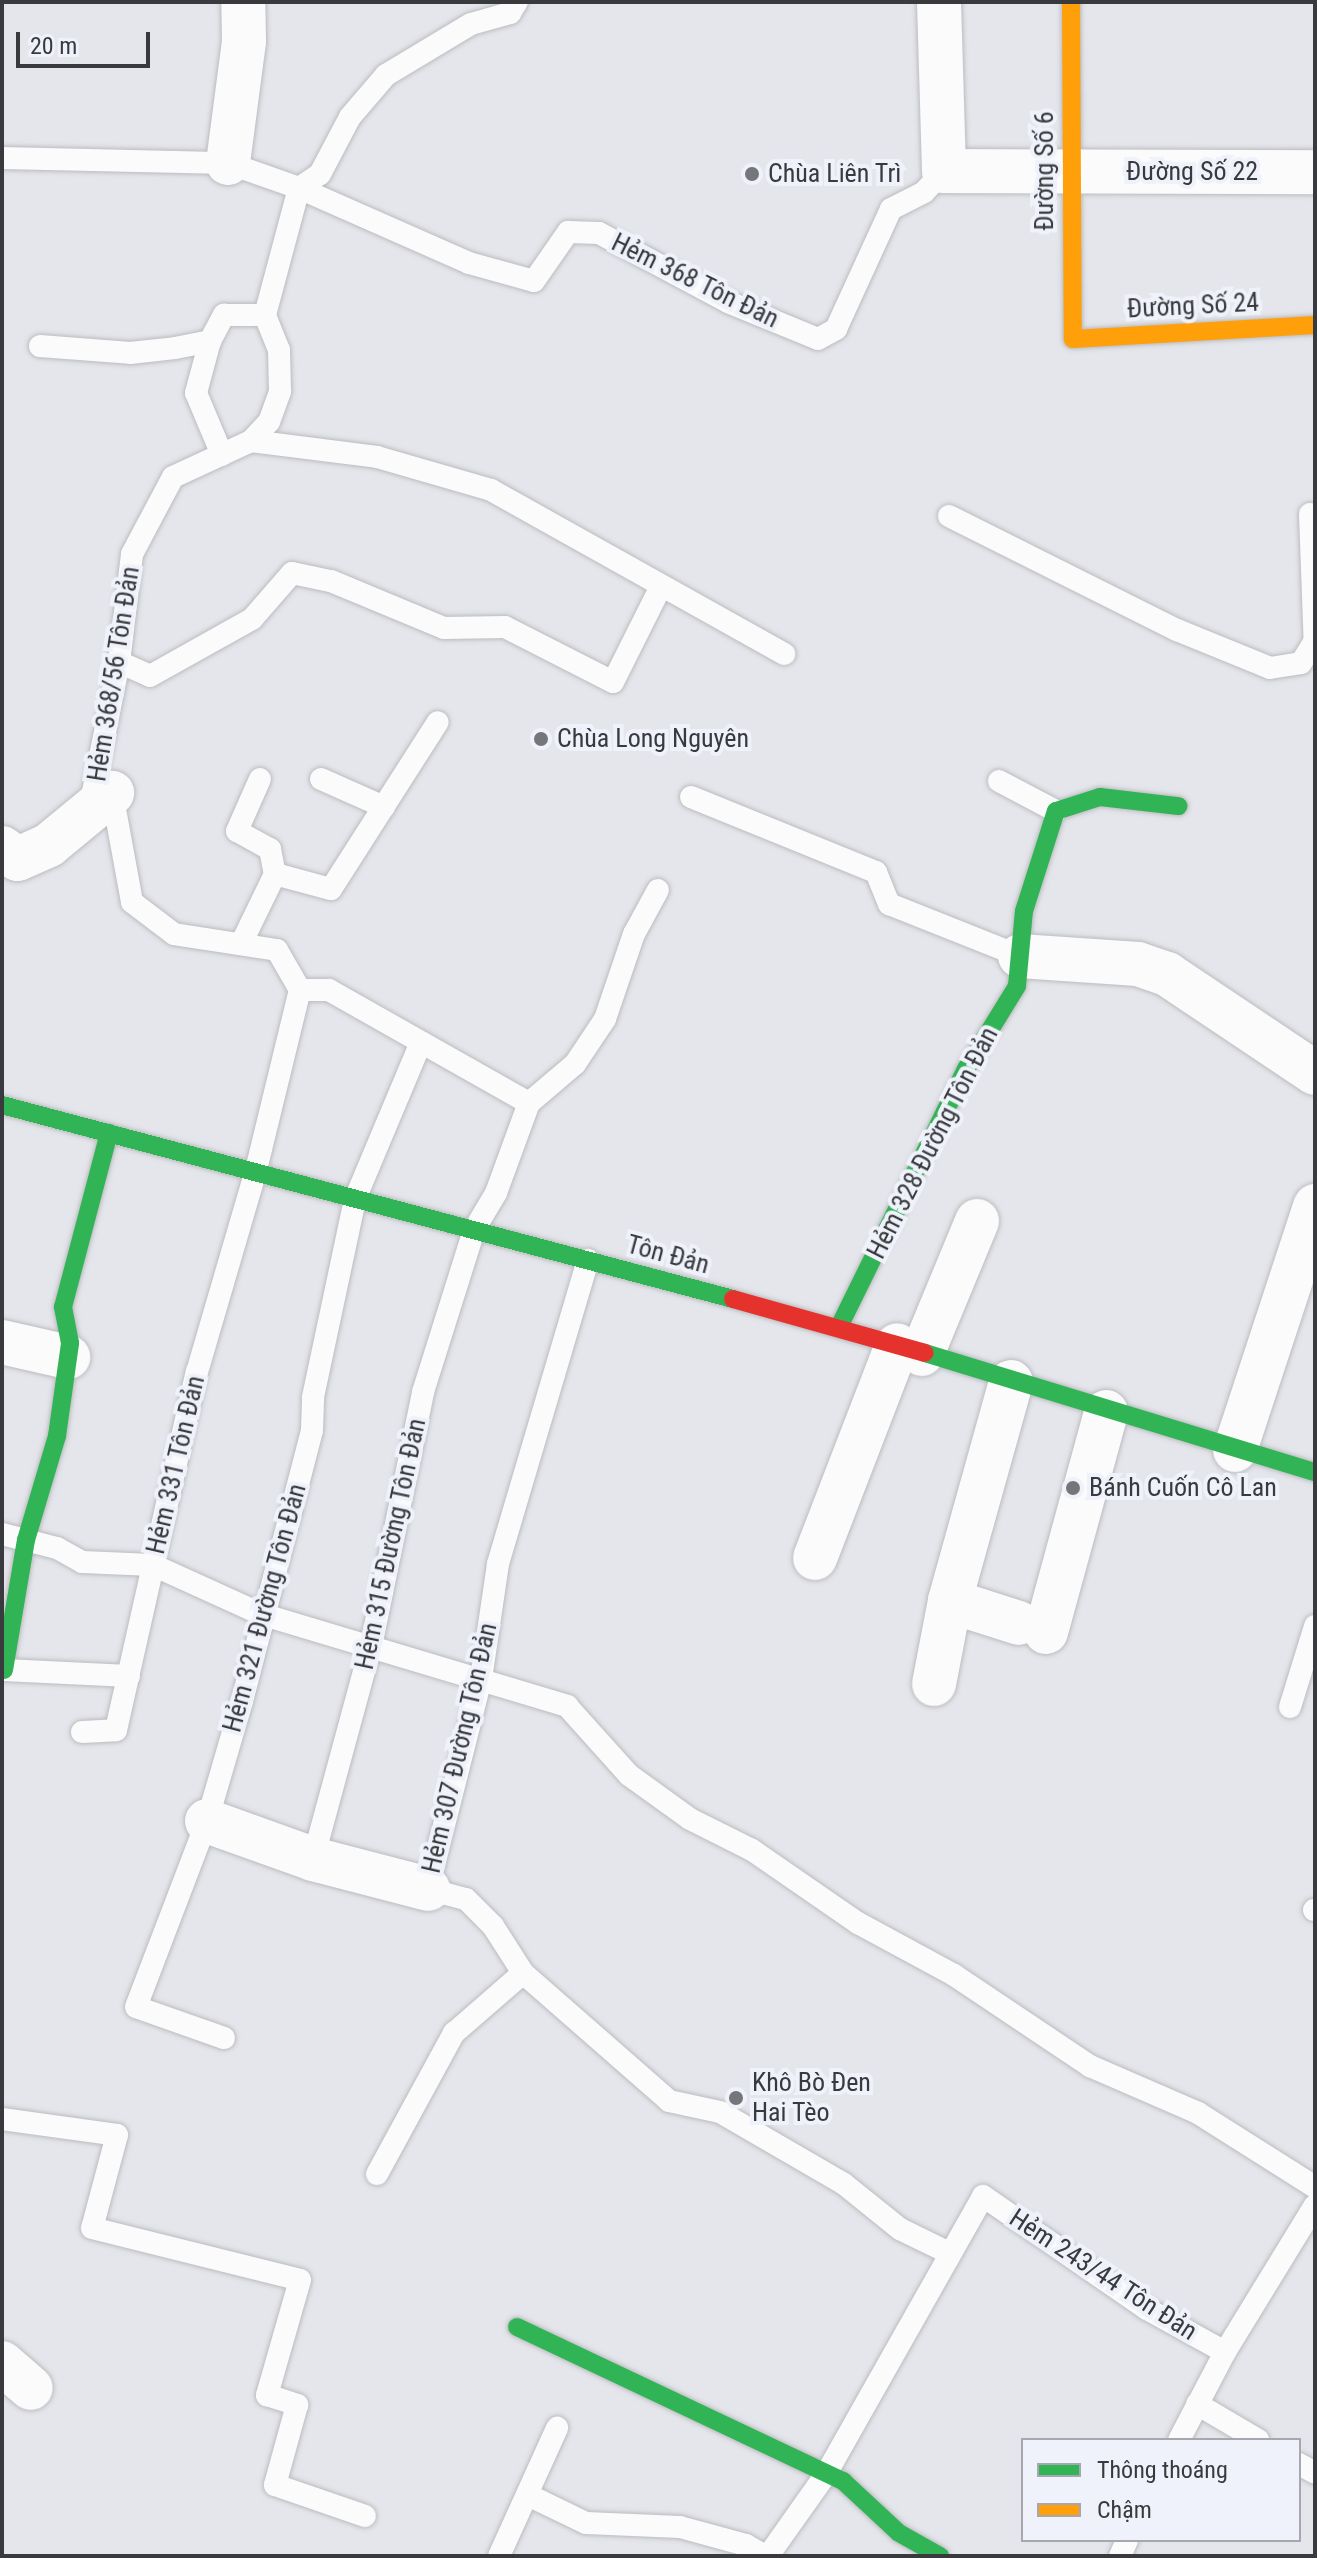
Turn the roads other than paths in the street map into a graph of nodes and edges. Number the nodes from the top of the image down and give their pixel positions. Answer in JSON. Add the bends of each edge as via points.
{"nodes":[{"id":1,"x":243,"y":2,"type":"edge"},
{"id":2,"x":517,"y":2,"type":"edge"},
{"id":3,"x":939,"y":2,"type":"edge"},
{"id":4,"x":1071,"y":2,"type":"edge"},
{"id":5,"x":2,"y":158,"type":"edge"},
{"id":6,"x":228,"y":163,"type":"junction"},
{"id":7,"x":944,"y":171,"type":"junction"},
{"id":8,"x":1070,"y":172,"type":"junction"},
{"id":9,"x":1315,"y":172,"type":"edge"},
{"id":10,"x":299,"y":188,"type":"junction"},
{"id":11,"x":265,"y":315,"type":"junction"},
{"id":12,"x":1315,"y":325,"type":"edge"},
{"id":13,"x":1073,"y":339,"type":"joint"},
{"id":14,"x":210,"y":341,"type":"junction"},
{"id":15,"x":40,"y":346,"type":"dead end"},
{"id":16,"x":251,"y":441,"type":"junction"},
{"id":17,"x":222,"y":455,"type":"junction"},
{"id":18,"x":1310,"y":514,"type":"dead end"},
{"id":19,"x":949,"y":516,"type":"dead end"},
{"id":20,"x":661,"y":586,"type":"junction"},
{"id":21,"x":1315,"y":641,"type":"edge"},
{"id":22,"x":1315,"y":649,"type":"edge"},
{"id":23,"x":784,"y":654,"type":"dead end"},
{"id":24,"x":119,"y":662,"type":"junction"},
{"id":25,"x":438,"y":722,"type":"dead end"},
{"id":26,"x":260,"y":779,"type":"dead end"},
{"id":27,"x":321,"y":779,"type":"dead end"},
{"id":28,"x":999,"y":781,"type":"dead end"},
{"id":29,"x":112,"y":793,"type":"junction"},
{"id":30,"x":691,"y":797,"type":"dead end"},
{"id":31,"x":1178,"y":806,"type":"dead end"},
{"id":32,"x":384,"y":807,"type":"junction"},
{"id":33,"x":1056,"y":811,"type":"junction"},
{"id":34,"x":2,"y":848,"type":"edge"},
{"id":35,"x":275,"y":874,"type":"junction"},
{"id":36,"x":658,"y":890,"type":"dead end"},
{"id":37,"x":241,"y":944,"type":"junction"},
{"id":38,"x":1020,"y":956,"type":"junction"},
{"id":39,"x":300,"y":990,"type":"junction"},
{"id":40,"x":421,"y":1042,"type":"junction"},
{"id":41,"x":1315,"y":1073,"type":"edge"},
{"id":42,"x":529,"y":1103,"type":"junction"},
{"id":43,"x":2,"y":1105,"type":"edge"},
{"id":44,"x":109,"y":1133,"type":"junction"},
{"id":45,"x":256,"y":1170,"type":"junction"},
{"id":46,"x":355,"y":1199,"type":"junction"},
{"id":47,"x":1315,"y":1206,"type":"edge"},
{"id":48,"x":977,"y":1221,"type":"dead end"},
{"id":49,"x":474,"y":1230,"type":"junction"},
{"id":50,"x":588,"y":1260,"type":"junction"},
{"id":51,"x":839,"y":1327,"type":"junction"},
{"id":52,"x":2,"y":1342,"type":"edge"},
{"id":53,"x":909,"y":1350,"type":"junction"},
{"id":54,"x":68,"y":1357,"type":"junction"},
{"id":55,"x":1011,"y":1382,"type":"junction"},
{"id":56,"x":1106,"y":1412,"type":"junction"},
{"id":57,"x":1235,"y":1450,"type":"junction"},
{"id":58,"x":1315,"y":1472,"type":"edge"},
{"id":59,"x":2,"y":1534,"type":"edge"},
{"id":60,"x":26,"y":1540,"type":"junction"},
{"id":61,"x":815,"y":1558,"type":"dead end"},
{"id":62,"x":153,"y":1565,"type":"junction"},
{"id":63,"x":950,"y":1601,"type":"junction"},
{"id":64,"x":261,"y":1614,"type":"junction"},
{"id":65,"x":1315,"y":1626,"type":"edge"},
{"id":66,"x":371,"y":1646,"type":"junction"},
{"id":67,"x":4,"y":1670,"type":"joint"},
{"id":68,"x":129,"y":1676,"type":"junction"},
{"id":69,"x":481,"y":1679,"type":"junction"},
{"id":70,"x":934,"y":1684,"type":"dead end"},
{"id":71,"x":1290,"y":1707,"type":"dead end"},
{"id":72,"x":82,"y":1732,"type":"dead end"},
{"id":73,"x":207,"y":1821,"type":"junction"},
{"id":74,"x":313,"y":1859,"type":"junction"},
{"id":75,"x":428,"y":1889,"type":"junction"},
{"id":76,"x":523,"y":1973,"type":"junction"},
{"id":77,"x":224,"y":2038,"type":"dead end"},
{"id":78,"x":2,"y":2119,"type":"edge"},
{"id":79,"x":377,"y":2174,"type":"dead end"},
{"id":80,"x":1315,"y":2187,"type":"edge"},
{"id":81,"x":1315,"y":2205,"type":"edge"},
{"id":82,"x":949,"y":2253,"type":"junction"},
{"id":83,"x":517,"y":2327,"type":"dead end"},
{"id":84,"x":1225,"y":2352,"type":"junction"},
{"id":85,"x":1197,"y":2404,"type":"junction"},
{"id":86,"x":557,"y":2428,"type":"dead end"},
{"id":87,"x":1180,"y":2438,"type":"edge"},
{"id":88,"x":1255,"y":2438,"type":"edge"},
{"id":89,"x":826,"y":2474,"type":"junction"},
{"id":90,"x":528,"y":2495,"type":"junction"},
{"id":91,"x":365,"y":2516,"type":"dead end"},
{"id":92,"x":499,"y":2556,"type":"edge"},
{"id":93,"x":766,"y":2556,"type":"edge"},
{"id":94,"x":940,"y":2556,"type":"edge"}],
"edges":[{"from":1,"to":6,"type":"street","via":[[244,41]]},
{"from":2,"to":10,"type":"lane","via":[[510,13],[471,24],[386,75],[350,117],[320,174]]},
{"from":3,"to":7,"type":"street"},
{"from":4,"to":8,"type":"street","name":"Đường Số 6"},
{"from":5,"to":6,"type":"lane"},
{"from":6,"to":10,"type":"lane"},
{"from":7,"to":8,"type":"street","name":"Đường Số 22"},
{"from":7,"to":10,"type":"lane","name":"Hẻm 368 Tôn Đản","via":[[924,192],[891,209],[836,329],[818,339],[728,302],[599,233],[568,232],[534,281],[469,263]]},
{"from":8,"to":9,"type":"street","name":"Đường Số 22"},
{"from":8,"to":13,"type":"street","name":"Đường Số 6"},
{"from":10,"to":11,"type":"lane"},
{"from":11,"to":14,"type":"lane","via":[[224,315]]},
{"from":11,"to":16,"type":"lane","via":[[279,350],[280,391],[269,422]]},
{"from":12,"to":13,"type":"street","name":"Đường Số 24"},
{"from":14,"to":15,"type":"lane","via":[[130,353]]},
{"from":14,"to":17,"type":"lane","via":[[196,393]]},
{"from":16,"to":17,"type":"lane","name":"Hẻm 368/56 Tôn Đản"},
{"from":16,"to":20,"type":"lane","via":[[377,457],[491,490]]},
{"from":17,"to":24,"type":"lane","name":"Hẻm 368/56 Tôn Đản","via":[[173,477],[132,554]]},
{"from":18,"to":21,"type":"lane"},
{"from":19,"to":21,"type":"lane","via":[[1177,630],[1270,668],[1301,663]]},
{"from":20,"to":23,"type":"lane"},
{"from":20,"to":24,"type":"lane","via":[[613,682],[505,627],[444,628],[331,581],[292,573],[252,619],[150,676]]},
{"from":21,"to":22,"type":"lane"},
{"from":24,"to":29,"type":"lane","name":"Hẻm 368/56 Tôn Đản","via":[[93,792]]},
{"from":25,"to":32,"type":"lane"},
{"from":26,"to":35,"type":"lane","via":[[237,831],[270,849]]},
{"from":27,"to":32,"type":"lane"},
{"from":28,"to":33,"type":"lane"},
{"from":29,"to":34,"type":"street","via":[[49,845],[18,859]]},
{"from":29,"to":37,"type":"lane","name":"Hẻm 368/56 Tôn Đản","via":[[132,902],[174,934]]},
{"from":30,"to":38,"type":"lane","via":[[876,872],[889,904]]},
{"from":31,"to":33,"type":"street","via":[[1100,797]]},
{"from":32,"to":35,"type":"lane","via":[[331,889]]},
{"from":33,"to":38,"type":"street","name":"Hẻm 328 Đường Tôn Đản","via":[[1024,911]]},
{"from":35,"to":37,"type":"lane"},
{"from":36,"to":42,"type":"lane","via":[[634,934],[622,978],[592,1042],[557,1083]]},
{"from":37,"to":39,"type":"lane","name":"Hẻm 368/56 Tôn Đản","via":[[277,950]]},
{"from":38,"to":41,"type":"street","via":[[1138,964],[1167,974]]},
{"from":38,"to":51,"type":"street","name":"Hẻm 328 Đường Tôn Đản","via":[[1017,986],[966,1069]]},
{"from":39,"to":40,"type":"lane","via":[[329,990]]},
{"from":39,"to":45,"type":"lane"},
{"from":40,"to":42,"type":"lane"},
{"from":40,"to":46,"type":"lane","name":"Hẻm 321 Đường Tôn Đản"},
{"from":42,"to":49,"type":"lane","name":"Hẻm 315 Đường Tôn Đản","via":[[496,1193]]},
{"from":43,"to":44,"type":"street","name":"Tôn Đản"},
{"from":44,"to":45,"type":"street","name":"Tôn Đản"},
{"from":44,"to":54,"type":"street","via":[[63,1307]]},
{"from":45,"to":46,"type":"street","name":"Tôn Đản"},
{"from":45,"to":62,"type":"lane","name":"Hẻm 331 Tôn Đản","via":[[197,1372]]},
{"from":46,"to":49,"type":"street","name":"Tôn Đản"},
{"from":46,"to":64,"type":"lane","name":"Hẻm 321 Đường Tôn Đản","via":[[313,1397],[312,1430]]},
{"from":47,"to":57,"type":"street"},
{"from":48,"to":53,"type":"street"},
{"from":49,"to":50,"type":"street","name":"Tôn Đản"},
{"from":49,"to":66,"type":"lane","name":"Hẻm 315 Đường Tôn Đản","via":[[423,1392]]},
{"from":50,"to":51,"type":"street","name":"Tôn Đản"},
{"from":50,"to":69,"type":"lane","name":"Hẻm 307 Đường Tôn Đản","via":[[498,1564]]},
{"from":51,"to":53,"type":"street","name":"Tôn Đản"},
{"from":52,"to":54,"type":"street"},
{"from":53,"to":55,"type":"street","name":"Tôn Đản"},
{"from":53,"to":61,"type":"street"},
{"from":54,"to":60,"type":"street","via":[[57,1436]]},
{"from":55,"to":56,"type":"street","name":"Tôn Đản"},
{"from":55,"to":63,"type":"street"},
{"from":56,"to":57,"type":"street","name":"Tôn Đản"},
{"from":56,"to":63,"type":"street","via":[[1032,1628]]},
{"from":57,"to":58,"type":"street","name":"Tôn Đản"},
{"from":59,"to":60,"type":"lane"},
{"from":60,"to":62,"type":"lane","via":[[82,1562]]},
{"from":60,"to":67,"type":"street"},
{"from":62,"to":64,"type":"lane"},
{"from":62,"to":68,"type":"lane","name":"Hẻm 331 Tôn Đản"},
{"from":63,"to":70,"type":"street"},
{"from":64,"to":66,"type":"lane"},
{"from":64,"to":73,"type":"lane","name":"Hẻm 321 Đường Tôn Đản"},
{"from":65,"to":71,"type":"lane"},
{"from":66,"to":69,"type":"lane"},
{"from":66,"to":74,"type":"lane","name":"Hẻm 315 Đường Tôn Đản"},
{"from":67,"to":68,"type":"lane"},
{"from":68,"to":72,"type":"lane","name":"Hẻm 331 Tôn Đản","via":[[116,1730]]},
{"from":69,"to":75,"type":"lane","name":"Hẻm 307 Đường Tôn Đản"},
{"from":69,"to":80,"type":"lane","via":[[567,1706],[629,1775],[858,1923],[954,1975],[1090,2066],[1198,2113]]},
{"from":73,"to":74,"type":"street"},
{"from":73,"to":77,"type":"lane","name":"Hẻm 321 Đường Tôn Đản","via":[[136,2007]]},
{"from":74,"to":75,"type":"street"},
{"from":75,"to":76,"type":"lane","name":"Hẻm 307 Đường Tôn Đản","via":[[466,1899],[493,1926]]},
{"from":76,"to":79,"type":"lane","via":[[454,2033]]},
{"from":76,"to":82,"type":"lane","name":"Hẻm 307 Đường Tôn Đản","via":[[669,2101],[720,2112],[844,2184],[900,2229]]},
{"from":78,"to":91,"type":"lane","via":[[117,2135],[92,2228],[300,2280],[267,2395],[297,2405],[275,2485]]},
{"from":81,"to":84,"type":"lane"},
{"from":82,"to":84,"type":"lane","name":"Hẻm 243/44 Tôn Đản","via":[[983,2196],[1147,2309]]},
{"from":82,"to":89,"type":"lane"},
{"from":83,"to":89,"type":"street"},
{"from":84,"to":85,"type":"lane"},
{"from":85,"to":87,"type":"lane"},
{"from":85,"to":88,"type":"lane"},
{"from":86,"to":90,"type":"lane"},
{"from":89,"to":93,"type":"lane"},
{"from":89,"to":94,"type":"street","via":[[843,2481],[899,2533]]},
{"from":90,"to":92,"type":"lane"},
{"from":90,"to":93,"type":"lane","via":[[586,2523],[680,2527],[735,2541]]}]}
